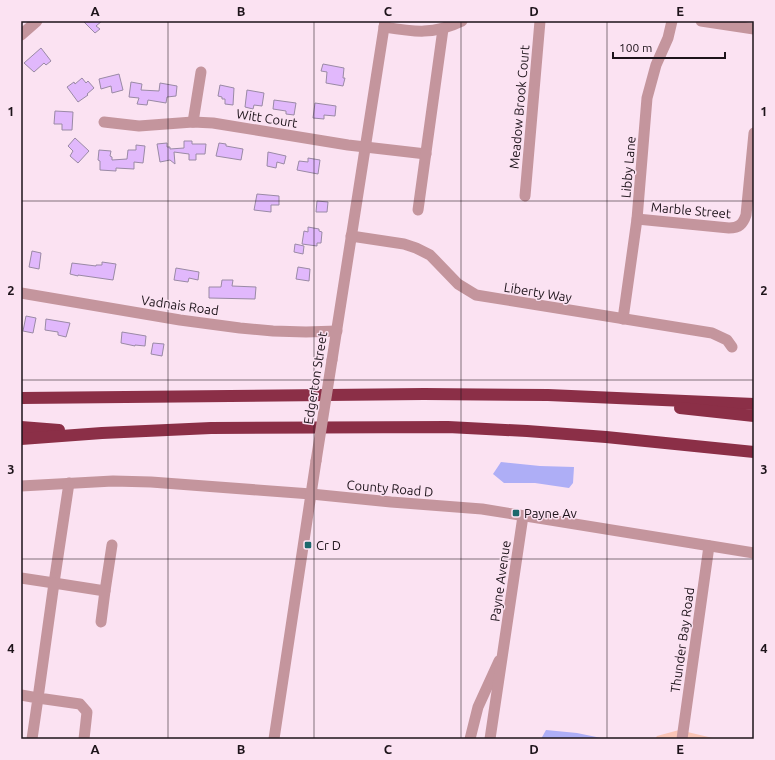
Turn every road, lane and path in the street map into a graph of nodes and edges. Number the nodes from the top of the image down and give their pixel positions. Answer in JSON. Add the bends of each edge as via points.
{"nodes":[{"id":1,"x":36,"y":21,"type":"edge"},
{"id":2,"x":462,"y":21,"type":"edge"},
{"id":3,"x":540,"y":21,"type":"edge"},
{"id":4,"x":672,"y":21,"type":"edge"},
{"id":5,"x":701,"y":21,"type":"edge"},
{"id":6,"x":385,"y":24,"type":"edge"},
{"id":7,"x":443,"y":29,"type":"junction"},
{"id":8,"x":754,"y":29,"type":"edge"},
{"id":9,"x":21,"y":34,"type":"edge"},
{"id":10,"x":201,"y":72,"type":"dead end"},
{"id":11,"x":104,"y":122,"type":"dead end"},
{"id":12,"x":193,"y":122,"type":"junction"},
{"id":13,"x":754,"y":133,"type":"edge"},
{"id":14,"x":365,"y":148,"type":"junction"},
{"id":15,"x":426,"y":154,"type":"junction"},
{"id":16,"x":525,"y":196,"type":"dead end"},
{"id":17,"x":418,"y":210,"type":"dead end"},
{"id":18,"x":638,"y":219,"type":"junction"},
{"id":19,"x":352,"y":236,"type":"junction"},
{"id":20,"x":21,"y":293,"type":"edge"},
{"id":21,"x":623,"y":319,"type":"junction"},
{"id":22,"x":337,"y":331,"type":"junction"},
{"id":23,"x":732,"y":347,"type":"dead end"},
{"id":24,"x":548,"y":395,"type":"junction"},
{"id":25,"x":21,"y":398,"type":"edge"},
{"id":26,"x":754,"y":404,"type":"edge"},
{"id":27,"x":754,"y":416,"type":"edge"},
{"id":28,"x":21,"y":427,"type":"edge"},
{"id":29,"x":102,"y":433,"type":"junction"},
{"id":30,"x":21,"y":439,"type":"edge"},
{"id":31,"x":754,"y":452,"type":"edge"},
{"id":32,"x":69,"y":483,"type":"junction"},
{"id":33,"x":21,"y":486,"type":"edge"},
{"id":34,"x":311,"y":494,"type":"junction"},
{"id":35,"x":523,"y":516,"type":"junction"},
{"id":36,"x":112,"y":545,"type":"dead end"},
{"id":37,"x":709,"y":546,"type":"junction"},
{"id":38,"x":754,"y":553,"type":"edge"},
{"id":39,"x":21,"y":578,"type":"edge"},
{"id":40,"x":54,"y":583,"type":"junction"},
{"id":41,"x":105,"y":591,"type":"junction"},
{"id":42,"x":101,"y":622,"type":"dead end"},
{"id":43,"x":504,"y":649,"type":"junction"},
{"id":44,"x":21,"y":695,"type":"edge"},
{"id":45,"x":38,"y":698,"type":"junction"},
{"id":46,"x":32,"y":739,"type":"edge"},
{"id":47,"x":84,"y":739,"type":"edge"},
{"id":48,"x":274,"y":739,"type":"edge"},
{"id":49,"x":470,"y":739,"type":"edge"},
{"id":50,"x":490,"y":739,"type":"edge"},
{"id":51,"x":682,"y":739,"type":"edge"}],
"edges":[{"from":1,"to":9,"type":"street"},
{"from":2,"to":7,"type":"street"},
{"from":3,"to":16,"type":"street","name":"Meadow Brook Court"},
{"from":4,"to":18,"type":"street","name":"Libby Lane","via":[[647,98]]},
{"from":5,"to":8,"type":"street"},
{"from":6,"to":7,"type":"street","via":[[415,32]]},
{"from":6,"to":14,"type":"street","name":"Edgerton Street"},
{"from":7,"to":15,"type":"street"},
{"from":10,"to":12,"type":"street"},
{"from":11,"to":12,"type":"street","name":"Witt Court","via":[[139,126]]},
{"from":12,"to":14,"type":"street","name":"Witt Court"},
{"from":13,"to":18,"type":"street","name":"Marble Street","via":[[746,215],[741,225],[729,228]]},
{"from":14,"to":15,"type":"street","name":"Witt Court"},
{"from":14,"to":19,"type":"street","name":"Edgerton Street"},
{"from":15,"to":17,"type":"street"},
{"from":18,"to":21,"type":"street","name":"Libby Lane"},
{"from":19,"to":21,"type":"street","name":"Liberty Way","via":[[416,248],[430,255],[458,284],[476,296]]},
{"from":19,"to":22,"type":"street","name":"Edgerton Street"},
{"from":20,"to":22,"type":"street","name":"Vadnais Road","via":[[240,328]]},
{"from":21,"to":23,"type":"street","name":"Liberty Way","via":[[712,333],[727,340]]},
{"from":22,"to":34,"type":"street","name":"Edgerton Street","bridge":true},
{"from":24,"to":25,"type":"highway"},
{"from":24,"to":26,"type":"highway"},
{"from":24,"to":27,"type":"highway"},
{"from":28,"to":29,"type":"highway"},
{"from":29,"to":30,"type":"highway"},
{"from":29,"to":31,"type":"highway","via":[[266,427],[448,427],[606,437]]},
{"from":32,"to":33,"type":"street","name":"County Road D"},
{"from":32,"to":34,"type":"street","name":"County Road D","via":[[151,482]]},
{"from":32,"to":40,"type":"street"},
{"from":34,"to":35,"type":"street","name":"County Road D","via":[[482,509]]},
{"from":34,"to":48,"type":"street","name":"Edgerton Street"},
{"from":35,"to":37,"type":"street","name":"County Road D"},
{"from":35,"to":43,"type":"street","name":"Payne Avenue"},
{"from":36,"to":41,"type":"street"},
{"from":37,"to":38,"type":"street","name":"County Road D"},
{"from":37,"to":51,"type":"street","name":"Thunder Bay Road"},
{"from":39,"to":40,"type":"street"},
{"from":40,"to":41,"type":"street"},
{"from":40,"to":45,"type":"street"},
{"from":41,"to":42,"type":"street"},
{"from":43,"to":49,"type":"street","name":"Payne Avenue","via":[[478,707]]},
{"from":43,"to":50,"type":"street","name":"Payne Avenue"},
{"from":44,"to":45,"type":"street"},
{"from":45,"to":46,"type":"street"},
{"from":45,"to":47,"type":"street","via":[[80,704],[87,712]]}]}
